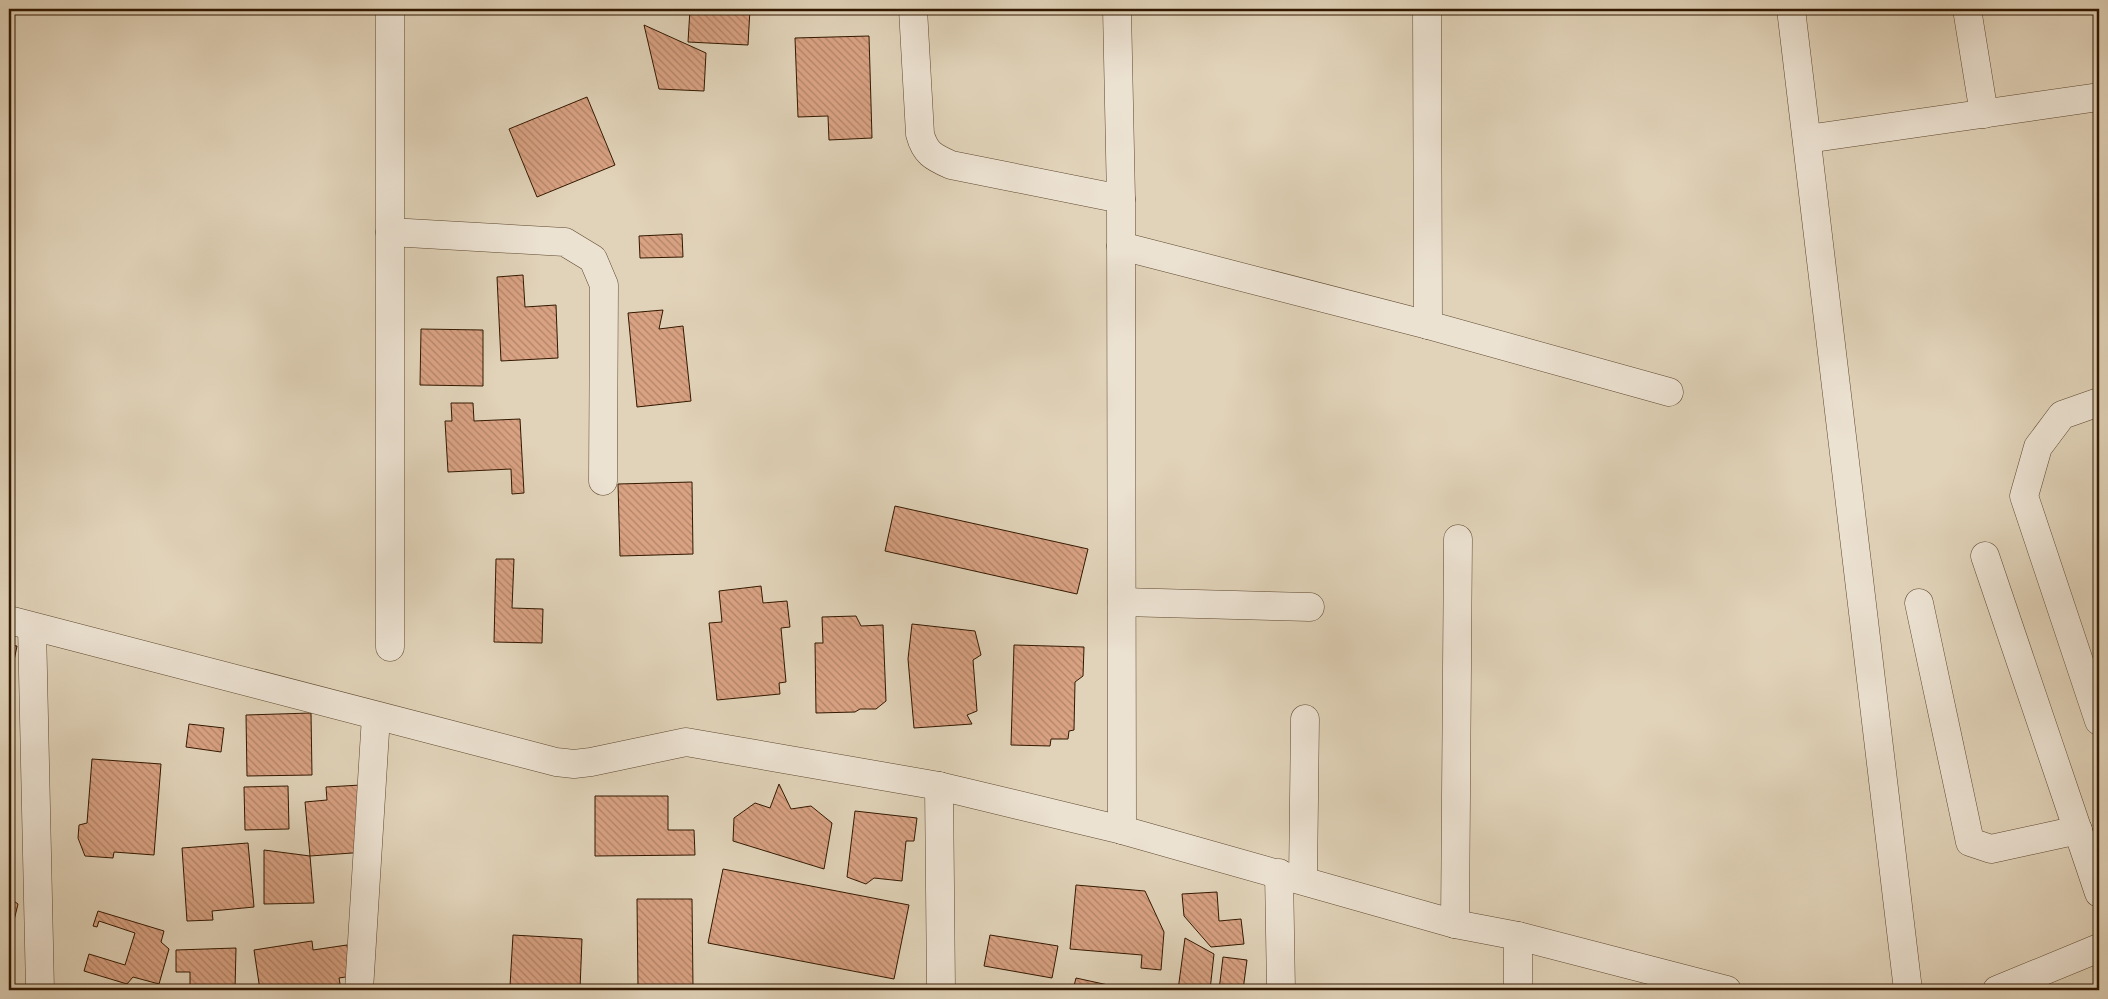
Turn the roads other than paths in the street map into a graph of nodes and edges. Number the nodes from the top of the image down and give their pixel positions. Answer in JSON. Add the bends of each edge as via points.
{"nodes":[{"id":1,"x":390,"y":9,"type":"edge"},
{"id":2,"x":913,"y":9,"type":"edge"},
{"id":3,"x":1117,"y":9,"type":"edge"},
{"id":4,"x":1427,"y":9,"type":"edge"},
{"id":5,"x":1792,"y":9,"type":"edge"},
{"id":6,"x":1967,"y":9,"type":"edge"},
{"id":7,"x":2099,"y":97,"type":"edge"},
{"id":8,"x":1984,"y":114,"type":"junction"},
{"id":9,"x":1808,"y":139,"type":"junction"},
{"id":10,"x":1121,"y":199,"type":"junction"},
{"id":11,"x":390,"y":232,"type":"junction"},
{"id":12,"x":1121,"y":246,"type":"junction"},
{"id":13,"x":1428,"y":325,"type":"junction"},
{"id":14,"x":1669,"y":392,"type":"dead end"},
{"id":15,"x":2099,"y":402,"type":"edge"},
{"id":16,"x":603,"y":481,"type":"dead end"},
{"id":17,"x":1458,"y":539,"type":"dead end"},
{"id":18,"x":1985,"y":556,"type":"dead end"},
{"id":19,"x":1122,"y":602,"type":"junction"},
{"id":20,"x":1919,"y":603,"type":"dead end"},
{"id":21,"x":1310,"y":607,"type":"dead end"},
{"id":22,"x":20,"y":623,"type":"edge"},
{"id":23,"x":390,"y":647,"type":"dead end"},
{"id":24,"x":376,"y":716,"type":"junction"},
{"id":25,"x":1305,"y":719,"type":"dead end"},
{"id":26,"x":2099,"y":721,"type":"edge"},
{"id":27,"x":939,"y":786,"type":"junction"},
{"id":28,"x":1122,"y":830,"type":"junction"},
{"id":29,"x":2078,"y":830,"type":"junction"},
{"id":30,"x":1291,"y":877,"type":"junction"},
{"id":31,"x":2099,"y":893,"type":"edge"},
{"id":32,"x":1455,"y":924,"type":"junction"},
{"id":33,"x":1518,"y":936,"type":"junction"},
{"id":34,"x":2099,"y":948,"type":"edge"},
{"id":35,"x":938,"y":988,"type":"edge"},
{"id":36,"x":40,"y":990,"type":"edge"},
{"id":37,"x":359,"y":990,"type":"edge"},
{"id":38,"x":1281,"y":990,"type":"edge"},
{"id":39,"x":1518,"y":990,"type":"edge"},
{"id":40,"x":1727,"y":990,"type":"edge"},
{"id":41,"x":1908,"y":990,"type":"edge"},
{"id":42,"x":1997,"y":990,"type":"edge"}],
"edges":[{"from":1,"to":11,"type":"street"},
{"from":2,"to":10,"type":"street","via":[[920,134],[924,148],[951,165]]},
{"from":3,"to":10,"type":"street"},
{"from":4,"to":13,"type":"street"},
{"from":5,"to":9,"type":"street"},
{"from":6,"to":8,"type":"street"},
{"from":7,"to":8,"type":"street"},
{"from":8,"to":9,"type":"street"},
{"from":9,"to":41,"type":"street"},
{"from":10,"to":12,"type":"street"},
{"from":11,"to":16,"type":"street","via":[[565,242],[594,259],[604,285]]},
{"from":11,"to":23,"type":"street"},
{"from":12,"to":13,"type":"street"},
{"from":12,"to":19,"type":"street"},
{"from":13,"to":14,"type":"street"},
{"from":15,"to":26,"type":"street","via":[[2062,415],[2038,447],[2024,496]]},
{"from":17,"to":32,"type":"street"},
{"from":18,"to":29,"type":"street"},
{"from":19,"to":21,"type":"street"},
{"from":19,"to":28,"type":"street"},
{"from":20,"to":29,"type":"street","via":[[1970,842],[1991,849]]},
{"from":22,"to":24,"type":"street"},
{"from":22,"to":36,"type":"street"},
{"from":24,"to":27,"type":"street","via":[[556,762],[591,762],[686,742]]},
{"from":24,"to":37,"type":"street"},
{"from":25,"to":30,"type":"street"},
{"from":27,"to":28,"type":"street"},
{"from":27,"to":35,"type":"street"},
{"from":28,"to":30,"type":"street"},
{"from":29,"to":31,"type":"street"},
{"from":30,"to":32,"type":"street"},
{"from":30,"to":38,"type":"street"},
{"from":32,"to":33,"type":"street"},
{"from":33,"to":39,"type":"street"},
{"from":33,"to":40,"type":"street"},
{"from":34,"to":42,"type":"street"}]}
